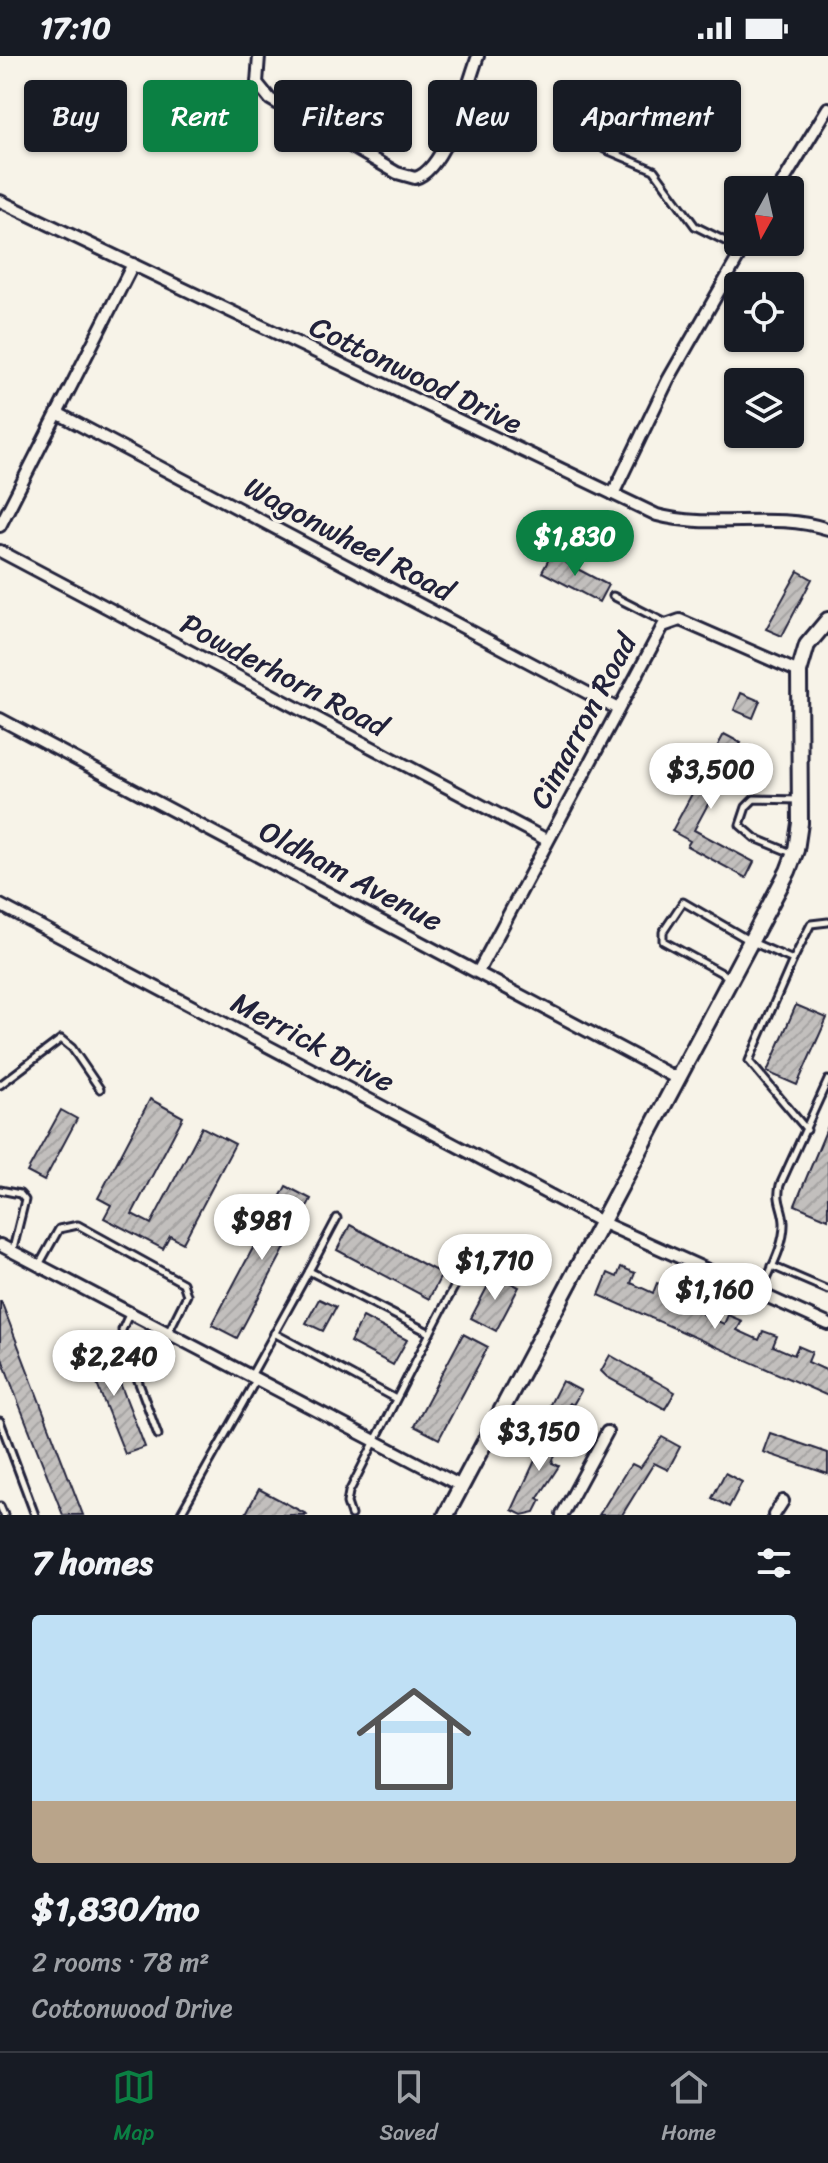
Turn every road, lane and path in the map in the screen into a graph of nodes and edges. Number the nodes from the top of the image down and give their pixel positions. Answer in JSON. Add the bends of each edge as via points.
{"nodes":[{"id":1,"x":259,"y":56,"type":"edge"},
{"id":2,"x":478,"y":56,"type":"edge"},
{"id":3,"x":828,"y":108,"type":"edge"},
{"id":4,"x":611,"y":152,"type":"edge"},
{"id":5,"x":787,"y":176,"type":"edge"},
{"id":6,"x":0,"y":201,"type":"edge"},
{"id":7,"x":724,"y":238,"type":"edge"},
{"id":8,"x":739,"y":256,"type":"edge"},
{"id":9,"x":133,"y":264,"type":"junction"},
{"id":10,"x":59,"y":414,"type":"junction"},
{"id":11,"x":613,"y":494,"type":"junction"},
{"id":12,"x":0,"y":526,"type":"edge"},
{"id":13,"x":828,"y":529,"type":"edge"},
{"id":14,"x":0,"y":551,"type":"edge"},
{"id":15,"x":613,"y":596,"type":"dead end"},
{"id":16,"x":828,"y":620,"type":"edge"},
{"id":17,"x":667,"y":623,"type":"junction"},
{"id":18,"x":799,"y":672,"type":"junction"},
{"id":19,"x":616,"y":708,"type":"junction"},
{"id":20,"x":0,"y":719,"type":"edge"},
{"id":21,"x":800,"y":800,"type":"junction"},
{"id":22,"x":547,"y":840,"type":"junction"},
{"id":23,"x":794,"y":854,"type":"junction"},
{"id":24,"x":0,"y":905,"type":"edge"},
{"id":25,"x":828,"y":922,"type":"edge"},
{"id":26,"x":752,"y":942,"type":"junction"},
{"id":27,"x":793,"y":960,"type":"junction"},
{"id":28,"x":479,"y":970,"type":"junction"},
{"id":29,"x":732,"y":978,"type":"junction"},
{"id":30,"x":678,"y":1079,"type":"junction"},
{"id":31,"x":828,"y":1080,"type":"edge"},
{"id":32,"x":0,"y":1085,"type":"edge"},
{"id":33,"x":100,"y":1089,"type":"dead end"},
{"id":34,"x":807,"y":1130,"type":"junction"},
{"id":35,"x":0,"y":1190,"type":"edge"},
{"id":36,"x":337,"y":1218,"type":"dead end"},
{"id":37,"x":603,"y":1223,"type":"junction"},
{"id":38,"x":0,"y":1245,"type":"edge"},
{"id":39,"x":13,"y":1249,"type":"junction"},
{"id":40,"x":40,"y":1263,"type":"junction"},
{"id":41,"x":772,"y":1266,"type":"junction"},
{"id":42,"x":309,"y":1271,"type":"junction"},
{"id":43,"x":460,"y":1276,"type":"dead end"},
{"id":44,"x":828,"y":1290,"type":"edge"},
{"id":45,"x":760,"y":1294,"type":"junction"},
{"id":46,"x":130,"y":1311,"type":"junction"},
{"id":47,"x":828,"y":1324,"type":"edge"},
{"id":48,"x":169,"y":1331,"type":"junction"},
{"id":49,"x":274,"y":1333,"type":"junction"},
{"id":50,"x":430,"y":1333,"type":"junction"},
{"id":51,"x":255,"y":1376,"type":"junction"},
{"id":52,"x":394,"y":1398,"type":"junction"},
{"id":53,"x":0,"y":1421,"type":"edge"},
{"id":54,"x":607,"y":1432,"type":"dead end"},
{"id":55,"x":158,"y":1435,"type":"dead end"},
{"id":56,"x":374,"y":1439,"type":"junction"},
{"id":57,"x":461,"y":1486,"type":"junction"},
{"id":58,"x":783,"y":1501,"type":"dead end"},
{"id":59,"x":0,"y":1506,"type":"edge"},
{"id":60,"x":4,"y":1515,"type":"edge"},
{"id":61,"x":35,"y":1515,"type":"edge"},
{"id":62,"x":180,"y":1515,"type":"edge"},
{"id":63,"x":351,"y":1515,"type":"edge"},
{"id":64,"x":446,"y":1515,"type":"edge"},
{"id":65,"x":562,"y":1515,"type":"edge"},
{"id":66,"x":774,"y":1515,"type":"edge"}],
"edges":[{"from":1,"to":2,"type":"street","via":[[257,83],[288,111],[415,178],[423,176],[442,152]]},
{"from":3,"to":5,"type":"street"},
{"from":4,"to":7,"type":"lane","via":[[654,170],[695,226]]},
{"from":6,"to":9,"type":"street","name":"Cottonwood Drive"},
{"from":8,"to":11,"type":"street","via":[[668,380]]},
{"from":9,"to":10,"type":"street"},
{"from":9,"to":11,"type":"street","name":"Cottonwood Drive"},
{"from":10,"to":12,"type":"street"},
{"from":10,"to":19,"type":"street","name":"Wagonwheel Road"},
{"from":11,"to":13,"type":"street","name":"Cottonwood Drive","via":[[671,518],[803,523]]},
{"from":14,"to":22,"type":"street","name":"Powderhorn Road"},
{"from":15,"to":17,"type":"lane"},
{"from":16,"to":18,"type":"street","via":[[807,645]]},
{"from":17,"to":18,"type":"street","name":"Cimarron Road","via":[[688,623]]},
{"from":17,"to":19,"type":"street","name":"Cimarron Road"},
{"from":18,"to":21,"type":"street"},
{"from":19,"to":22,"type":"street","name":"Cimarron Road"},
{"from":20,"to":28,"type":"street","name":"Oldham Avenue"},
{"from":21,"to":23,"type":"street"},
{"from":21,"to":23,"type":"lane","via":[[754,799],[740,817],[740,825],[755,838]]},
{"from":22,"to":28,"type":"street","name":"Cimarron Road"},
{"from":23,"to":26,"type":"street"},
{"from":24,"to":37,"type":"street","name":"Merrick Drive"},
{"from":25,"to":27,"type":"lane","via":[[811,924]]},
{"from":26,"to":27,"type":"lane"},
{"from":26,"to":29,"type":"street"},
{"from":26,"to":29,"type":"lane","via":[[683,902],[663,932],[663,941]]},
{"from":27,"to":34,"type":"lane","via":[[749,1061]]},
{"from":28,"to":30,"type":"street","name":"Oldham Avenue"},
{"from":29,"to":30,"type":"street"},
{"from":30,"to":37,"type":"street"},
{"from":31,"to":34,"type":"lane"},
{"from":32,"to":33,"type":"lane","via":[[61,1039]]},
{"from":34,"to":41,"type":"lane","via":[[776,1199],[784,1221]]},
{"from":35,"to":39,"type":"lane","via":[[25,1200]]},
{"from":36,"to":42,"type":"lane"},
{"from":37,"to":45,"type":"street","name":"Merrick Drive"},
{"from":37,"to":57,"type":"street"},
{"from":38,"to":39,"type":"street"},
{"from":39,"to":40,"type":"street"},
{"from":40,"to":46,"type":"street"},
{"from":40,"to":48,"type":"lane","via":[[59,1229],[78,1225],[183,1283],[187,1295]]},
{"from":41,"to":44,"type":"lane"},
{"from":41,"to":45,"type":"lane"},
{"from":42,"to":49,"type":"lane"},
{"from":42,"to":50,"type":"lane"},
{"from":43,"to":50,"type":"lane"},
{"from":45,"to":47,"type":"street","name":"Merrick Drive"},
{"from":46,"to":48,"type":"street"},
{"from":46,"to":55,"type":"lane","via":[[123,1340]]},
{"from":48,"to":51,"type":"street"},
{"from":49,"to":51,"type":"lane"},
{"from":49,"to":52,"type":"lane"},
{"from":50,"to":52,"type":"lane"},
{"from":51,"to":56,"type":"street"},
{"from":51,"to":62,"type":"lane"},
{"from":52,"to":56,"type":"lane"},
{"from":53,"to":61,"type":"lane"},
{"from":54,"to":65,"type":"street"},
{"from":56,"to":57,"type":"street"},
{"from":56,"to":63,"type":"lane","via":[[349,1492]]},
{"from":57,"to":64,"type":"street"},
{"from":58,"to":66,"type":"street"},
{"from":59,"to":60,"type":"lane"}]}
